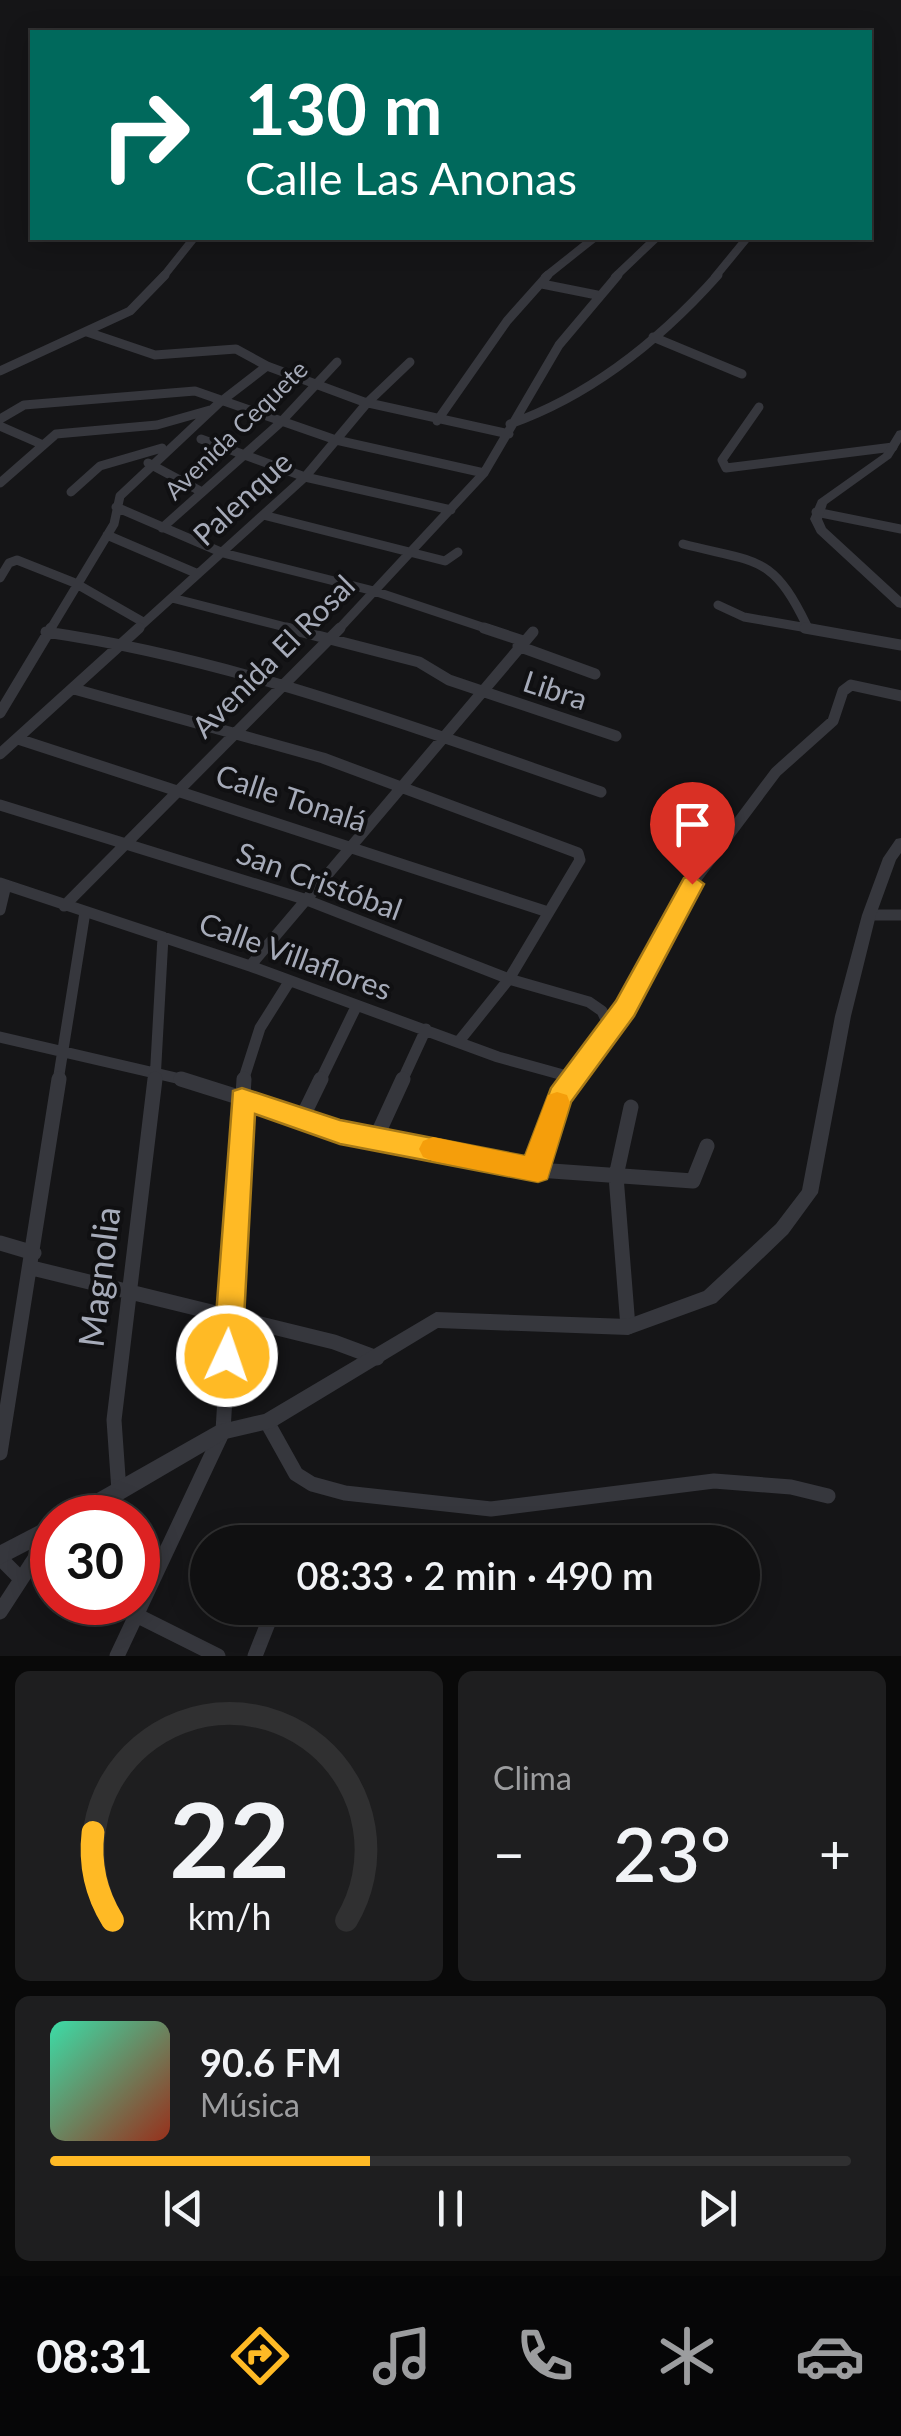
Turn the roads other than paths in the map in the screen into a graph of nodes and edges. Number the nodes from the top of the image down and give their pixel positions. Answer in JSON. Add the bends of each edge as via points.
{"nodes":[{"id":1,"x":192,"y":240,"type":"edge"},
{"id":2,"x":592,"y":240,"type":"edge"},
{"id":3,"x":654,"y":240,"type":"edge"},
{"id":4,"x":745,"y":240,"type":"edge"},
{"id":5,"x":542,"y":284,"type":"junction"},
{"id":6,"x":597,"y":295,"type":"junction"},
{"id":7,"x":87,"y":332,"type":"junction"},
{"id":8,"x":653,"y":337,"type":"junction"},
{"id":9,"x":337,"y":362,"type":"dead end"},
{"id":10,"x":410,"y":362,"type":"dead end"},
{"id":11,"x":263,"y":367,"type":"junction"},
{"id":12,"x":0,"y":371,"type":"edge"},
{"id":13,"x":742,"y":374,"type":"dead end"},
{"id":14,"x":313,"y":386,"type":"junction"},
{"id":15,"x":221,"y":400,"type":"junction"},
{"id":16,"x":368,"y":403,"type":"junction"},
{"id":17,"x":759,"y":408,"type":"dead end"},
{"id":18,"x":211,"y":409,"type":"junction"},
{"id":19,"x":437,"y":421,"type":"junction"},
{"id":20,"x":0,"y":423,"type":"edge"},
{"id":21,"x":280,"y":423,"type":"junction"},
{"id":22,"x":509,"y":429,"type":"junction"},
{"id":23,"x":901,"y":433,"type":"edge"},
{"id":24,"x":201,"y":440,"type":"dead end"},
{"id":25,"x":336,"y":440,"type":"junction"},
{"id":26,"x":41,"y":444,"type":"junction"},
{"id":27,"x":165,"y":447,"type":"junction"},
{"id":28,"x":893,"y":447,"type":"junction"},
{"id":29,"x":245,"y":455,"type":"junction"},
{"id":30,"x":141,"y":457,"type":"junction"},
{"id":31,"x":150,"y":465,"type":"junction"},
{"id":32,"x":484,"y":473,"type":"junction"},
{"id":33,"x":305,"y":477,"type":"junction"},
{"id":34,"x":1,"y":482,"type":"edge"},
{"id":35,"x":71,"y":492,"type":"dead end"},
{"id":36,"x":202,"y":492,"type":"junction"},
{"id":37,"x":116,"y":507,"type":"junction"},
{"id":38,"x":451,"y":510,"type":"junction"},
{"id":39,"x":816,"y":512,"type":"junction"},
{"id":40,"x":263,"y":514,"type":"junction"},
{"id":41,"x":162,"y":528,"type":"junction"},
{"id":42,"x":901,"y":529,"type":"edge"},
{"id":43,"x":107,"y":535,"type":"junction"},
{"id":44,"x":683,"y":544,"type":"dead end"},
{"id":45,"x":412,"y":552,"type":"junction"},
{"id":46,"x":458,"y":552,"type":"dead end"},
{"id":47,"x":223,"y":554,"type":"junction"},
{"id":48,"x":198,"y":574,"type":"junction"},
{"id":49,"x":0,"y":578,"type":"edge"},
{"id":50,"x":75,"y":583,"type":"junction"},
{"id":51,"x":374,"y":591,"type":"junction"},
{"id":52,"x":172,"y":598,"type":"junction"},
{"id":53,"x":901,"y":604,"type":"edge"},
{"id":54,"x":718,"y":606,"type":"dead end"},
{"id":55,"x":143,"y":622,"type":"junction"},
{"id":56,"x":807,"y":626,"type":"junction"},
{"id":57,"x":46,"y":632,"type":"junction"},
{"id":58,"x":124,"y":640,"type":"junction"},
{"id":59,"x":329,"y":640,"type":"junction"},
{"id":60,"x":524,"y":640,"type":"junction"},
{"id":61,"x":901,"y":645,"type":"edge"},
{"id":62,"x":596,"y":674,"type":"dead end"},
{"id":63,"x":284,"y":688,"type":"junction"},
{"id":64,"x":74,"y":689,"type":"junction"},
{"id":65,"x":479,"y":690,"type":"junction"},
{"id":66,"x":901,"y":696,"type":"edge"},
{"id":67,"x":2,"y":707,"type":"edge"},
{"id":68,"x":236,"y":734,"type":"junction"},
{"id":69,"x":616,"y":736,"type":"dead end"},
{"id":70,"x":441,"y":738,"type":"junction"},
{"id":71,"x":18,"y":739,"type":"junction"},
{"id":72,"x":0,"y":754,"type":"edge"},
{"id":73,"x":178,"y":788,"type":"junction"},
{"id":74,"x":400,"y":788,"type":"junction"},
{"id":75,"x":601,"y":792,"type":"dead end"},
{"id":76,"x":0,"y":805,"type":"edge"},
{"id":77,"x":126,"y":843,"type":"junction"},
{"id":78,"x":901,"y":844,"type":"edge"},
{"id":79,"x":353,"y":846,"type":"junction"},
{"id":80,"x":3,"y":884,"type":"edge"},
{"id":81,"x":304,"y":900,"type":"junction"},
{"id":82,"x":64,"y":906,"type":"junction"},
{"id":83,"x":0,"y":910,"type":"edge"},
{"id":84,"x":85,"y":912,"type":"junction"},
{"id":85,"x":548,"y":912,"type":"junction"},
{"id":86,"x":868,"y":915,"type":"junction"},
{"id":87,"x":901,"y":915,"type":"edge"},
{"id":88,"x":163,"y":937,"type":"junction"},
{"id":89,"x":250,"y":966,"type":"junction"},
{"id":90,"x":508,"y":979,"type":"junction"},
{"id":91,"x":289,"y":982,"type":"junction"},
{"id":92,"x":356,"y":1007,"type":"junction"},
{"id":93,"x":609,"y":1026,"type":"junction"},
{"id":94,"x":426,"y":1029,"type":"junction"},
{"id":95,"x":0,"y":1037,"type":"edge"},
{"id":96,"x":460,"y":1040,"type":"junction"},
{"id":97,"x":62,"y":1050,"type":"junction"},
{"id":98,"x":156,"y":1071,"type":"junction"},
{"id":99,"x":574,"y":1078,"type":"junction"},
{"id":100,"x":242,"y":1099,"type":"junction"},
{"id":101,"x":631,"y":1106,"type":"dead end"},
{"id":102,"x":302,"y":1118,"type":"junction"},
{"id":103,"x":375,"y":1140,"type":"junction"},
{"id":104,"x":708,"y":1146,"type":"dead end"},
{"id":105,"x":538,"y":1170,"type":"junction"},
{"id":106,"x":616,"y":1176,"type":"junction"},
{"id":107,"x":0,"y":1243,"type":"edge"},
{"id":108,"x":33,"y":1260,"type":"junction"},
{"id":109,"x":128,"y":1288,"type":"junction"},
{"id":110,"x":229,"y":1318,"type":"junction"},
{"id":111,"x":628,"y":1327,"type":"junction"},
{"id":112,"x":378,"y":1358,"type":"junction"},
{"id":113,"x":267,"y":1422,"type":"junction"},
{"id":114,"x":224,"y":1432,"type":"junction"},
{"id":115,"x":0,"y":1453,"type":"edge"},
{"id":116,"x":119,"y":1491,"type":"junction"},
{"id":117,"x":112,"y":1495,"type":"edge"},
{"id":118,"x":828,"y":1496,"type":"dead end"},
{"id":119,"x":30,"y":1541,"type":"edge"},
{"id":120,"x":0,"y":1556,"type":"edge"},
{"id":121,"x":30,"y":1565,"type":"edge"},
{"id":122,"x":160,"y":1567,"type":"edge"},
{"id":123,"x":26,"y":1571,"type":"junction"},
{"id":124,"x":30,"y":1571,"type":"edge"},
{"id":125,"x":0,"y":1612,"type":"edge"},
{"id":126,"x":132,"y":1625,"type":"edge"},
{"id":127,"x":155,"y":1625,"type":"edge"},
{"id":128,"x":267,"y":1625,"type":"edge"},
{"id":129,"x":117,"y":1656,"type":"edge"},
{"id":130,"x":218,"y":1656,"type":"edge"},
{"id":131,"x":254,"y":1656,"type":"edge"}],
"edges":[{"from":1,"to":7,"type":"street","via":[[142,302]]},
{"from":2,"to":5,"type":"street"},
{"from":3,"to":6,"type":"street","name":"Avenida El Rosal"},
{"from":4,"to":8,"type":"street","via":[[709,286]]},
{"from":5,"to":6,"type":"street"},
{"from":5,"to":19,"type":"street","via":[[477,360]]},
{"from":6,"to":22,"type":"street","name":"Avenida El Rosal"},
{"from":7,"to":11,"type":"street","via":[[153,355],[228,345],[245,349]]},
{"from":7,"to":12,"type":"street"},
{"from":8,"to":13,"type":"street"},
{"from":8,"to":22,"type":"street","via":[[579,396]]},
{"from":9,"to":14,"type":"street","name":"Avenida Cequete"},
{"from":10,"to":16,"type":"street","name":"Palenque"},
{"from":11,"to":14,"type":"street"},
{"from":11,"to":15,"type":"street"},
{"from":14,"to":16,"type":"street"},
{"from":14,"to":21,"type":"street","name":"Avenida Cequete"},
{"from":15,"to":18,"type":"street"},
{"from":15,"to":20,"type":"street","via":[[178,389],[24,405]]},
{"from":15,"to":21,"type":"street"},
{"from":16,"to":19,"type":"street"},
{"from":16,"to":25,"type":"street","name":"Palenque"},
{"from":17,"to":28,"type":"street","via":[[722,466]]},
{"from":18,"to":26,"type":"street","via":[[157,425],[65,432]]},
{"from":18,"to":27,"type":"street"},
{"from":19,"to":22,"type":"street"},
{"from":20,"to":26,"type":"street"},
{"from":21,"to":25,"type":"street"},
{"from":21,"to":29,"type":"street","name":"Avenida Cequete"},
{"from":22,"to":32,"type":"street","name":"Avenida El Rosal"},
{"from":23,"to":28,"type":"street"},
{"from":24,"to":29,"type":"street"},
{"from":25,"to":32,"type":"street"},
{"from":25,"to":33,"type":"street","name":"Palenque"},
{"from":26,"to":34,"type":"street"},
{"from":27,"to":30,"type":"street"},
{"from":27,"to":31,"type":"street"},
{"from":28,"to":39,"type":"street"},
{"from":29,"to":33,"type":"street"},
{"from":29,"to":36,"type":"street","name":"Avenida Cequete"},
{"from":30,"to":31,"type":"street"},
{"from":30,"to":35,"type":"street","via":[[99,466]]},
{"from":31,"to":36,"type":"street"},
{"from":31,"to":37,"type":"street"},
{"from":32,"to":38,"type":"street","name":"Avenida El Rosal"},
{"from":33,"to":38,"type":"street"},
{"from":33,"to":40,"type":"street","name":"Palenque"},
{"from":36,"to":41,"type":"street","name":"Avenida Cequete"},
{"from":37,"to":41,"type":"street"},
{"from":37,"to":43,"type":"street"},
{"from":38,"to":45,"type":"street","name":"Avenida El Rosal"},
{"from":39,"to":42,"type":"street"},
{"from":39,"to":53,"type":"street","via":[[820,530]]},
{"from":40,"to":45,"type":"street"},
{"from":40,"to":47,"type":"street","name":"Palenque"},
{"from":41,"to":47,"type":"street"},
{"from":43,"to":48,"type":"street"},
{"from":43,"to":50,"type":"street"},
{"from":44,"to":56,"type":"street","via":[[768,566],[789,588]]},
{"from":45,"to":46,"type":"street","via":[[445,561]]},
{"from":45,"to":51,"type":"street","name":"Avenida El Rosal"},
{"from":47,"to":48,"type":"street","name":"Palenque"},
{"from":47,"to":51,"type":"street"},
{"from":48,"to":52,"type":"street","name":"Palenque"},
{"from":49,"to":50,"type":"street","via":[[18,560]]},
{"from":50,"to":55,"type":"street"},
{"from":50,"to":57,"type":"street"},
{"from":51,"to":59,"type":"street","name":"Avenida El Rosal"},
{"from":51,"to":60,"type":"street"},
{"from":52,"to":55,"type":"street","name":"Palenque"},
{"from":52,"to":59,"type":"street"},
{"from":54,"to":56,"type":"street","via":[[744,617]]},
{"from":55,"to":58,"type":"street","name":"Palenque"},
{"from":56,"to":61,"type":"street"},
{"from":57,"to":58,"type":"street"},
{"from":57,"to":67,"type":"street"},
{"from":58,"to":63,"type":"street"},
{"from":58,"to":64,"type":"street","name":"Palenque"},
{"from":59,"to":63,"type":"street","name":"Avenida El Rosal"},
{"from":59,"to":65,"type":"street","name":"Libra","via":[[419,662]]},
{"from":60,"to":62,"type":"street"},
{"from":60,"to":65,"type":"street"},
{"from":63,"to":68,"type":"street","name":"Avenida El Rosal"},
{"from":63,"to":70,"type":"street"},
{"from":64,"to":68,"type":"street"},
{"from":64,"to":71,"type":"street","name":"Palenque"},
{"from":65,"to":69,"type":"street","name":"Libra"},
{"from":65,"to":70,"type":"street"},
{"from":66,"to":93,"type":"street","via":[[862,685],[843,690],[833,721],[776,772],[692,884]]},
{"from":68,"to":73,"type":"street","name":"Avenida El Rosal"},
{"from":68,"to":74,"type":"street"},
{"from":70,"to":74,"type":"street"},
{"from":70,"to":75,"type":"street"},
{"from":71,"to":72,"type":"street","name":"Palenque"},
{"from":71,"to":73,"type":"street","name":"Calle Tonalá"},
{"from":73,"to":77,"type":"street","name":"Avenida El Rosal"},
{"from":73,"to":79,"type":"street","name":"Calle Tonalá"},
{"from":74,"to":79,"type":"street"},
{"from":74,"to":85,"type":"street","via":[[580,856]]},
{"from":76,"to":77,"type":"street","name":"San Cristóbal"},
{"from":77,"to":81,"type":"street","name":"San Cristóbal"},
{"from":77,"to":82,"type":"street","name":"Avenida El Rosal"},
{"from":78,"to":86,"type":"street"},
{"from":79,"to":81,"type":"street"},
{"from":79,"to":85,"type":"street","name":"Calle Tonalá"},
{"from":80,"to":82,"type":"street","name":"Calle Villaflores"},
{"from":80,"to":83,"type":"street"},
{"from":81,"to":89,"type":"street"},
{"from":81,"to":90,"type":"street","name":"San Cristóbal"},
{"from":82,"to":84,"type":"street","name":"Calle Villaflores"},
{"from":84,"to":88,"type":"street","name":"Calle Villaflores"},
{"from":84,"to":97,"type":"street"},
{"from":85,"to":90,"type":"street"},
{"from":86,"to":87,"type":"street"},
{"from":86,"to":111,"type":"street","via":[[810,1193],[710,1297]]},
{"from":88,"to":89,"type":"street","name":"Calle Villaflores"},
{"from":88,"to":98,"type":"street","name":"Magnolia"},
{"from":89,"to":91,"type":"street","name":"Calle Villaflores"},
{"from":90,"to":93,"type":"street","name":"San Cristóbal","via":[[589,1002]]},
{"from":90,"to":96,"type":"street"},
{"from":91,"to":92,"type":"street","name":"Calle Villaflores"},
{"from":91,"to":100,"type":"street","via":[[249,1054]]},
{"from":92,"to":94,"type":"street","name":"Calle Villaflores"},
{"from":92,"to":102,"type":"street"},
{"from":93,"to":99,"type":"street"},
{"from":94,"to":96,"type":"street","name":"Calle Villaflores"},
{"from":94,"to":103,"type":"street"},
{"from":95,"to":97,"type":"street"},
{"from":96,"to":99,"type":"street","name":"Calle Villaflores"},
{"from":97,"to":98,"type":"street"},
{"from":97,"to":108,"type":"street"},
{"from":98,"to":100,"type":"street"},
{"from":98,"to":109,"type":"street","name":"Magnolia"},
{"from":99,"to":105,"type":"street","via":[[553,1115]]},
{"from":100,"to":102,"type":"street"},
{"from":100,"to":110,"type":"street"},
{"from":101,"to":106,"type":"street"},
{"from":102,"to":103,"type":"street"},
{"from":103,"to":105,"type":"street"},
{"from":104,"to":106,"type":"street","via":[[696,1180]]},
{"from":105,"to":106,"type":"street"},
{"from":106,"to":111,"type":"street"},
{"from":107,"to":108,"type":"street"},
{"from":108,"to":109,"type":"street"},
{"from":108,"to":115,"type":"street"},
{"from":109,"to":110,"type":"street"},
{"from":109,"to":116,"type":"street","name":"Magnolia","via":[[114,1420]]},
{"from":110,"to":112,"type":"street"},
{"from":110,"to":114,"type":"street"},
{"from":111,"to":112,"type":"street","via":[[436,1320]]},
{"from":112,"to":113,"type":"street"},
{"from":113,"to":114,"type":"street"},
{"from":113,"to":118,"type":"street","via":[[301,1478],[334,1491],[517,1508],[552,1498],[748,1481]]},
{"from":114,"to":116,"type":"street"},
{"from":114,"to":122,"type":"street"},
{"from":116,"to":117,"type":"street"},
{"from":119,"to":120,"type":"street"},
{"from":120,"to":123,"type":"street"},
{"from":121,"to":123,"type":"street"},
{"from":123,"to":124,"type":"street"},
{"from":123,"to":125,"type":"street"},
{"from":126,"to":129,"type":"street"},
{"from":127,"to":130,"type":"street"},
{"from":128,"to":131,"type":"street"}]}
